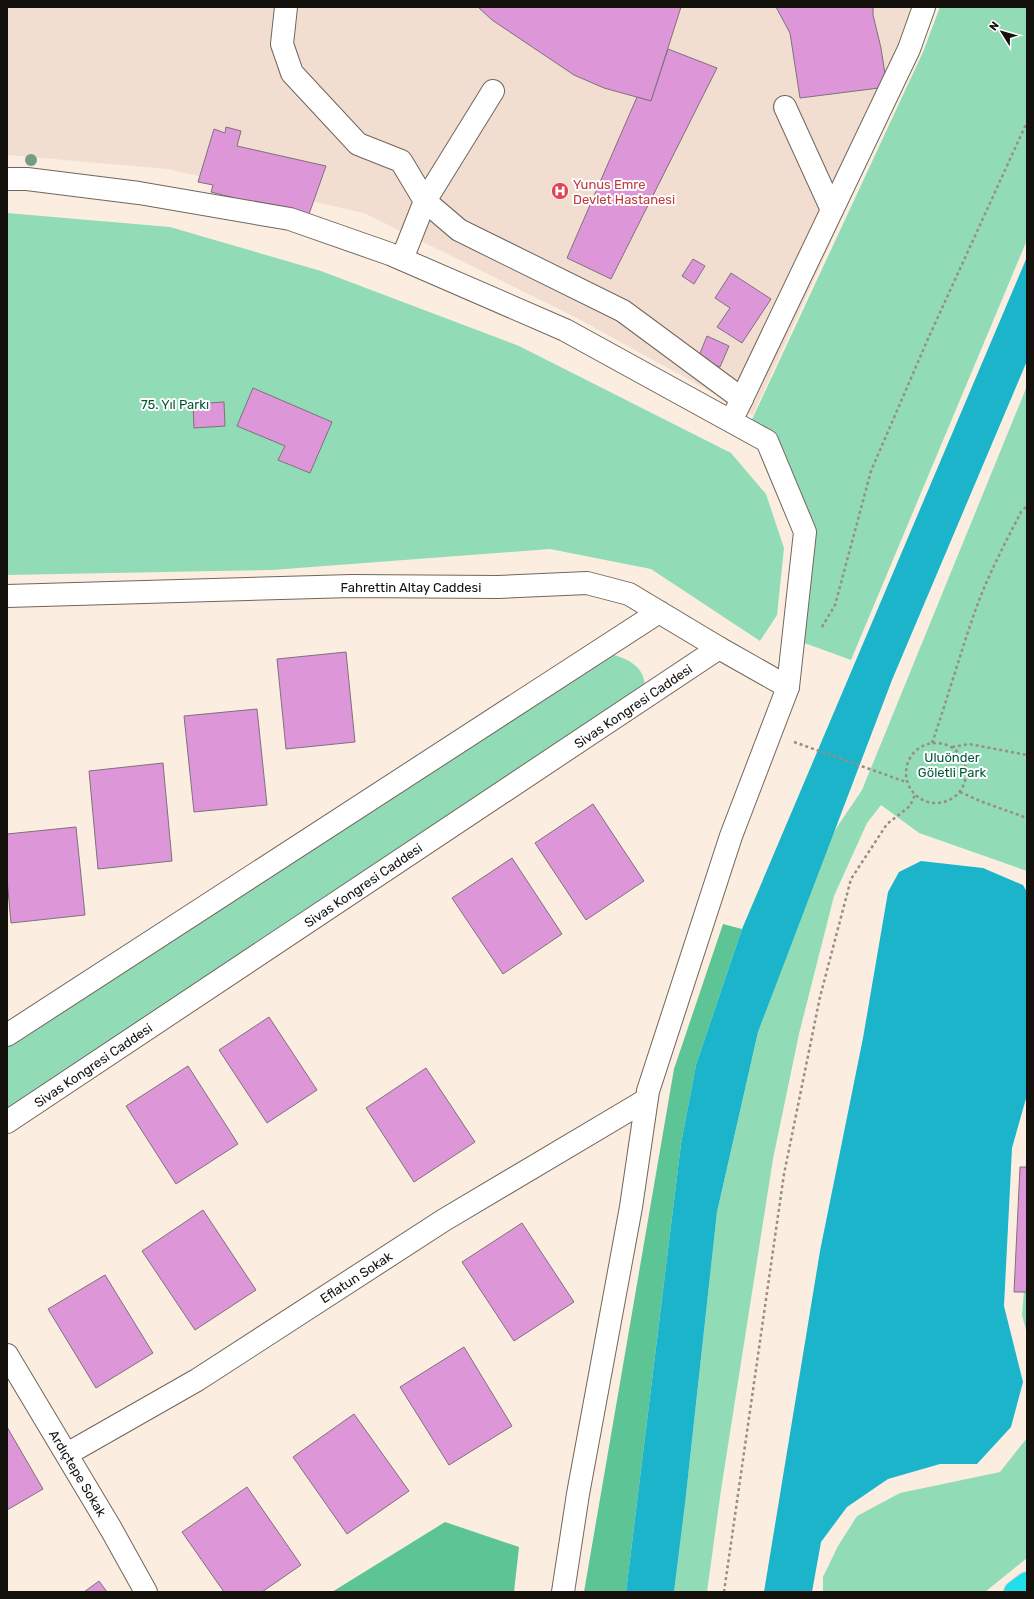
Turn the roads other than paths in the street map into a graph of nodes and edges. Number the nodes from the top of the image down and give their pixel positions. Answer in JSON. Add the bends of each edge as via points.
{"nodes":[{"id":1,"x":286,"y":7,"type":"edge"},
{"id":2,"x":924,"y":7,"type":"edge"},
{"id":3,"x":493,"y":91,"type":"dead end"},
{"id":4,"x":785,"y":107,"type":"dead end"},
{"id":5,"x":7,"y":179,"type":"edge"},
{"id":6,"x":425,"y":201,"type":"junction"},
{"id":7,"x":832,"y":210,"type":"junction"},
{"id":8,"x":402,"y":259,"type":"junction"},
{"id":9,"x":742,"y":399,"type":"junction"},
{"id":10,"x":731,"y":421,"type":"junction"},
{"id":11,"x":7,"y":596,"type":"edge"},
{"id":12,"x":659,"y":612,"type":"junction"},
{"id":13,"x":719,"y":648,"type":"junction"},
{"id":14,"x":788,"y":687,"type":"junction"},
{"id":15,"x":7,"y":1035,"type":"edge"},
{"id":16,"x":646,"y":1100,"type":"junction"},
{"id":17,"x":7,"y":1122,"type":"edge"},
{"id":18,"x":7,"y":1355,"type":"edge"},
{"id":19,"x":67,"y":1454,"type":"junction"},
{"id":20,"x":1027,"y":1582,"type":"edge"},
{"id":21,"x":146,"y":1592,"type":"edge"},
{"id":22,"x":563,"y":1592,"type":"edge"},
{"id":23,"x":1015,"y":1592,"type":"edge"}],
"edges":[{"from":1,"to":6,"type":"street","via":[[282,44],[292,73],[358,144],[401,161]]},
{"from":2,"to":7,"type":"street","via":[[909,49]]},
{"from":3,"to":6,"type":"street"},
{"from":4,"to":7,"type":"street"},
{"from":5,"to":8,"type":"street","via":[[27,179],[139,193],[290,220]]},
{"from":6,"to":8,"type":"street"},
{"from":6,"to":9,"type":"street","via":[[459,230],[623,311]]},
{"from":7,"to":9,"type":"street"},
{"from":8,"to":10,"type":"street","via":[[565,330]]},
{"from":9,"to":10,"type":"street"},
{"from":10,"to":14,"type":"street","via":[[767,441],[805,532]]},
{"from":11,"to":12,"type":"street","name":"Fahrettin Altay Caddesi","via":[[352,586],[498,588],[587,583],[629,594]]},
{"from":12,"to":13,"type":"street","name":"Fahrettin Altay Caddesi"},
{"from":12,"to":15,"type":"street"},
{"from":13,"to":14,"type":"street","name":"Fahrettin Altay Caddesi"},
{"from":13,"to":17,"type":"street","name":"Sivas Kongresi Caddesi"},
{"from":14,"to":16,"type":"street","via":[[731,836]]},
{"from":16,"to":19,"type":"street","name":"Eflatun Sokak","via":[[444,1220],[197,1380]]},
{"from":16,"to":22,"type":"street","via":[[631,1207],[578,1494]]},
{"from":18,"to":19,"type":"street","name":"Ardıçtepe Sokak"},
{"from":19,"to":21,"type":"street","name":"Ardıçtepe Sokak"},
{"from":20,"to":23,"type":"highway"}]}
